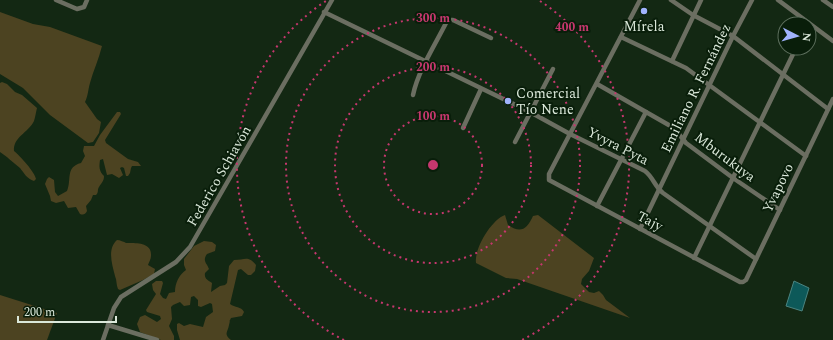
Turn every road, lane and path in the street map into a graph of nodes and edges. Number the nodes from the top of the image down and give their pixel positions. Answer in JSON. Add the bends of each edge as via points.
{"nodes":[{"id":1,"x":56,"y":0,"type":"edge"},
{"id":2,"x":87,"y":0,"type":"edge"},
{"id":3,"x":332,"y":0,"type":"edge"},
{"id":4,"x":640,"y":0,"type":"edge"},
{"id":5,"x":671,"y":0,"type":"edge"},
{"id":6,"x":701,"y":0,"type":"edge"},
{"id":7,"x":752,"y":0,"type":"edge"},
{"id":8,"x":778,"y":0,"type":"edge"},
{"id":9,"x":823,"y":0,"type":"edge"},
{"id":10,"x":831,"y":4,"type":"edge"},
{"id":11,"x":324,"y":12,"type":"junction"},
{"id":12,"x":694,"y":15,"type":"junction"},
{"id":13,"x":799,"y":16,"type":"edge"},
{"id":14,"x":817,"y":29,"type":"edge"},
{"id":15,"x":733,"y":36,"type":"junction"},
{"id":16,"x":621,"y":37,"type":"junction"},
{"id":17,"x":490,"y":38,"type":"dead end"},
{"id":18,"x":833,"y":41,"type":"edge"},
{"id":19,"x":792,"y":56,"type":"edge"},
{"id":20,"x":672,"y":61,"type":"junction"},
{"id":21,"x":426,"y":62,"type":"junction"},
{"id":22,"x":553,"y":69,"type":"dead end"},
{"id":23,"x":783,"y":75,"type":"junction"},
{"id":24,"x":597,"y":84,"type":"junction"},
{"id":25,"x":709,"y":86,"type":"junction"},
{"id":26,"x":481,"y":89,"type":"junction"},
{"id":27,"x":413,"y":95,"type":"dead end"},
{"id":28,"x":833,"y":99,"type":"edge"},
{"id":29,"x":828,"y":109,"type":"junction"},
{"id":30,"x":530,"y":112,"type":"junction"},
{"id":31,"x":646,"y":112,"type":"junction"},
{"id":32,"x":760,"y":122,"type":"junction"},
{"id":33,"x":463,"y":128,"type":"dead end"},
{"id":34,"x":570,"y":134,"type":"junction"},
{"id":35,"x":684,"y":140,"type":"junction"},
{"id":36,"x":515,"y":142,"type":"dead end"},
{"id":37,"x":806,"y":156,"type":"junction"},
{"id":38,"x":621,"y":160,"type":"junction"},
{"id":39,"x":733,"y":178,"type":"junction"},
{"id":40,"x":659,"y":190,"type":"junction"},
{"id":41,"x":597,"y":206,"type":"junction"},
{"id":42,"x":780,"y":210,"type":"junction"},
{"id":43,"x":710,"y":226,"type":"junction"},
{"id":44,"x":640,"y":229,"type":"junction"},
{"id":45,"x":694,"y":258,"type":"junction"},
{"id":46,"x":756,"y":259,"type":"junction"},
{"id":47,"x":740,"y":282,"type":"joint"},
{"id":48,"x":108,"y":325,"type":"junction"},
{"id":49,"x":103,"y":340,"type":"edge"},
{"id":50,"x":157,"y":340,"type":"edge"}],
"edges":[{"from":1,"to":2,"type":"street","via":[[77,9],[84,7]]},
{"from":3,"to":11,"type":"street","name":"Federico Schiavón"},
{"from":4,"to":16,"type":"street"},
{"from":5,"to":12,"type":"street"},
{"from":6,"to":12,"type":"street"},
{"from":7,"to":15,"type":"street","name":"Emiliano R. Fernández"},
{"from":8,"to":13,"type":"street"},
{"from":9,"to":10,"type":"street"},
{"from":11,"to":21,"type":"street","name":"Yvyra Pyta"},
{"from":11,"to":48,"type":"street","name":"Federico Schiavón","via":[[190,246],[176,262],[121,297]]},
{"from":12,"to":15,"type":"street"},
{"from":12,"to":20,"type":"street"},
{"from":14,"to":18,"type":"street"},
{"from":15,"to":23,"type":"street"},
{"from":15,"to":25,"type":"street","name":"Emiliano R. Fernández"},
{"from":16,"to":20,"type":"street"},
{"from":16,"to":24,"type":"street"},
{"from":17,"to":21,"type":"street","via":[[449,20]]},
{"from":19,"to":23,"type":"street"},
{"from":20,"to":25,"type":"street","via":[[686,68]]},
{"from":21,"to":26,"type":"street","name":"Yvyra Pyta"},
{"from":21,"to":27,"type":"street"},
{"from":22,"to":30,"type":"street"},
{"from":23,"to":29,"type":"street"},
{"from":23,"to":32,"type":"street"},
{"from":24,"to":31,"type":"street","name":"Mburukuya"},
{"from":24,"to":34,"type":"street"},
{"from":25,"to":32,"type":"street"},
{"from":25,"to":35,"type":"street","name":"Emiliano R. Fernández"},
{"from":26,"to":30,"type":"street","name":"Yvyra Pyta"},
{"from":26,"to":33,"type":"street"},
{"from":28,"to":29,"type":"street","name":"Yvapovo"},
{"from":29,"to":37,"type":"street","name":"Yvapovo"},
{"from":30,"to":34,"type":"street","name":"Yvyra Pyta"},
{"from":30,"to":36,"type":"street"},
{"from":31,"to":35,"type":"street","name":"Mburukuya","via":[[674,128]]},
{"from":31,"to":38,"type":"street"},
{"from":32,"to":37,"type":"street"},
{"from":32,"to":39,"type":"street"},
{"from":34,"to":38,"type":"street","name":"Yvyra Pyta"},
{"from":34,"to":41,"type":"street","name":"Tajy","via":[[549,174],[549,180]]},
{"from":35,"to":39,"type":"street","name":"Mburukuya"},
{"from":35,"to":40,"type":"street","name":"Emiliano R. Fernández"},
{"from":37,"to":42,"type":"street","name":"Yvapovo"},
{"from":38,"to":40,"type":"street","name":"Yvyra Pyta","via":[[650,174]]},
{"from":38,"to":41,"type":"street"},
{"from":39,"to":42,"type":"street","name":"Mburukuya"},
{"from":39,"to":43,"type":"street"},
{"from":40,"to":43,"type":"street","name":"Yvyra Pyta"},
{"from":40,"to":44,"type":"street","name":"Emiliano R. Fernández"},
{"from":41,"to":44,"type":"street","name":"Tajy"},
{"from":42,"to":46,"type":"street","name":"Yvapovo"},
{"from":43,"to":45,"type":"street"},
{"from":43,"to":46,"type":"street","name":"Yvyra Pyta"},
{"from":44,"to":45,"type":"street","name":"Tajy"},
{"from":45,"to":47,"type":"street","name":"Tajy"},
{"from":46,"to":47,"type":"street","name":"Yvapovo","via":[[746,280]]},
{"from":48,"to":49,"type":"street","name":"Federico Schiavón"},
{"from":48,"to":50,"type":"street"}]}
